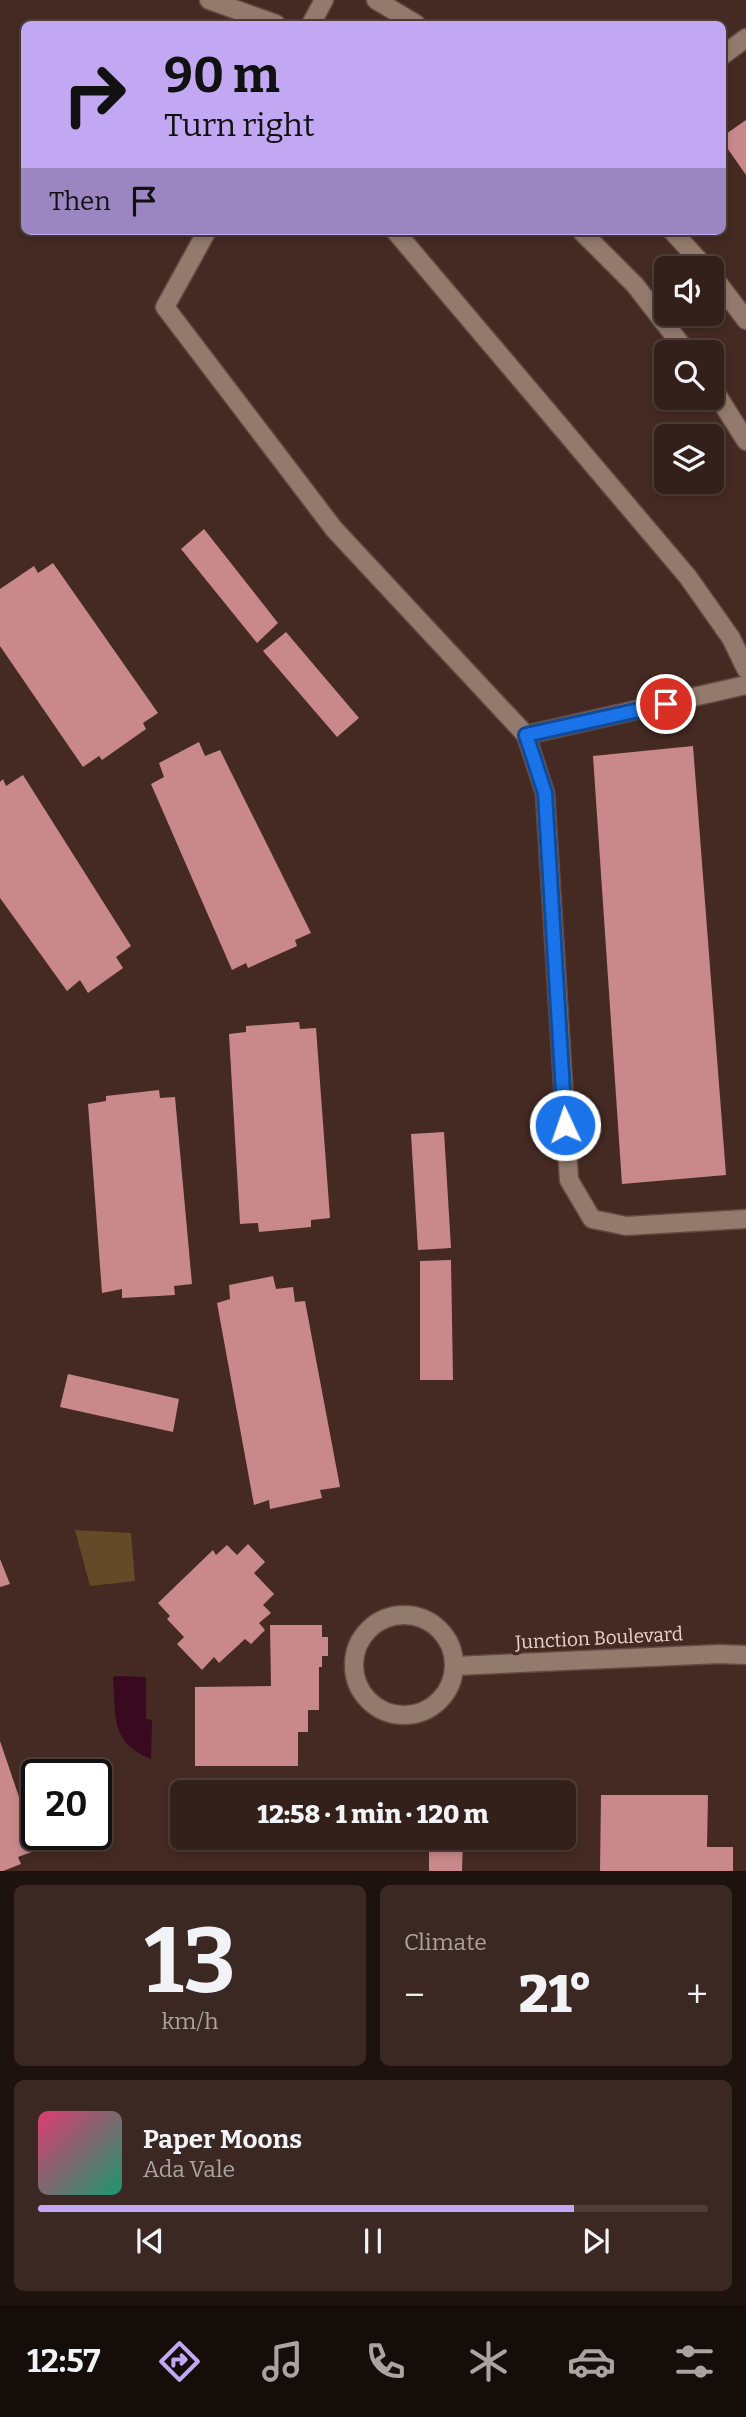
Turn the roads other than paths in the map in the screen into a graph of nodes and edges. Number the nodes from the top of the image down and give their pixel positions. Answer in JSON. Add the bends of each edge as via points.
{"nodes":[{"id":1,"x":208,"y":0,"type":"edge"},
{"id":2,"x":324,"y":0,"type":"edge"},
{"id":3,"x":376,"y":0,"type":"edge"},
{"id":4,"x":268,"y":21,"type":"edge"},
{"id":5,"x":313,"y":21,"type":"edge"},
{"id":6,"x":411,"y":21,"type":"edge"},
{"id":7,"x":746,"y":38,"type":"edge"},
{"id":8,"x":726,"y":53,"type":"edge"},
{"id":9,"x":205,"y":235,"type":"edge"},
{"id":10,"x":398,"y":235,"type":"edge"},
{"id":11,"x":585,"y":235,"type":"edge"},
{"id":12,"x":677,"y":235,"type":"edge"},
{"id":13,"x":695,"y":256,"type":"edge"},
{"id":14,"x":724,"y":291,"type":"edge"},
{"id":15,"x":746,"y":320,"type":"edge"},
{"id":16,"x":678,"y":340,"type":"edge"},
{"id":17,"x":724,"y":406,"type":"edge"},
{"id":18,"x":746,"y":441,"type":"edge"},
{"id":19,"x":746,"y":669,"type":"edge"},
{"id":20,"x":746,"y":685,"type":"edge"},
{"id":21,"x":526,"y":735,"type":"junction"},
{"id":22,"x":746,"y":1219,"type":"edge"},
{"id":23,"x":746,"y":1655,"type":"edge"},
{"id":24,"x":455,"y":1666,"type":"junction"}],
"edges":[{"from":1,"to":4,"type":"street"},
{"from":2,"to":5,"type":"street"},
{"from":3,"to":6,"type":"street"},
{"from":7,"to":8,"type":"street"},
{"from":9,"to":21,"type":"street","via":[[165,307],[334,529]]},
{"from":10,"to":19,"type":"street","via":[[688,577],[731,638]]},
{"from":11,"to":16,"type":"street","via":[[635,285]]},
{"from":12,"to":13,"type":"street"},
{"from":14,"to":15,"type":"street"},
{"from":17,"to":18,"type":"street"},
{"from":20,"to":21,"type":"street"},
{"from":21,"to":22,"type":"street","via":[[545,793],[569,1180],[592,1219],[626,1226]]},
{"from":23,"to":24,"type":"street","name":"Junction Boulevard"},
{"from":24,"to":24,"type":"street","via":[[446,1636],[421,1617],[405,1614],[385,1618],[369,1629],[358,1646],[354,1665],[358,1684],[369,1701],[385,1712],[404,1716],[424,1712],[440,1701],[451,1685]]}]}
